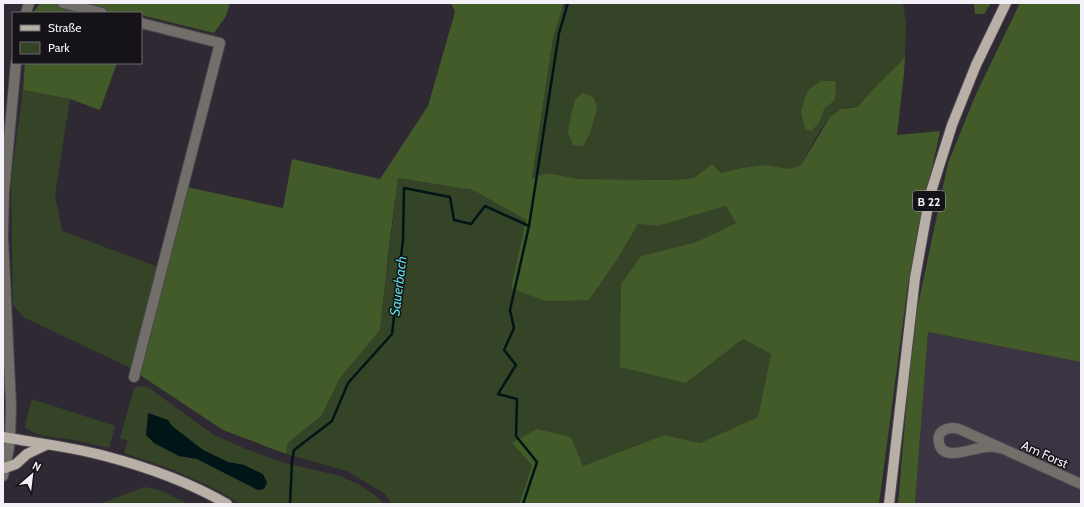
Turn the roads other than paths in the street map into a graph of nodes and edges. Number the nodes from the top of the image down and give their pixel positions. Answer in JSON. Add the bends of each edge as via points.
{"nodes":[{"id":1,"x":63,"y":3,"type":"edge"},
{"id":2,"x":1006,"y":3,"type":"edge"},
{"id":3,"x":98,"y":12,"type":"edge"},
{"id":4,"x":142,"y":23,"type":"edge"},
{"id":5,"x":16,"y":64,"type":"edge"},
{"id":6,"x":3,"y":236,"type":"edge"},
{"id":7,"x":134,"y":377,"type":"dead end"},
{"id":8,"x":7,"y":438,"type":"edge"},
{"id":9,"x":46,"y":445,"type":"junction"},
{"id":10,"x":999,"y":448,"type":"junction"},
{"id":11,"x":4,"y":472,"type":"edge"},
{"id":12,"x":1081,"y":484,"type":"edge"},
{"id":13,"x":227,"y":504,"type":"edge"},
{"id":14,"x":888,"y":504,"type":"edge"}],
"edges":[{"from":1,"to":3,"type":"street"},
{"from":2,"to":14,"type":"main road","number":"B 22","via":[[976,65],[955,118],[930,195],[915,278]]},
{"from":4,"to":7,"type":"street","via":[[220,43]]},
{"from":5,"to":6,"type":"street","via":[[4,192]]},
{"from":6,"to":8,"type":"street","via":[[11,406]]},
{"from":8,"to":9,"type":"main road"},
{"from":8,"to":11,"type":"street"},
{"from":9,"to":11,"type":"main road","via":[[27,454]]},
{"from":9,"to":13,"type":"main road","via":[[126,462],[174,478]]},
{"from":10,"to":10,"type":"street","name":"Am Forst","via":[[952,427],[940,433],[938,440],[942,449],[949,453],[987,447]]},
{"from":10,"to":12,"type":"street","name":"Am Forst"}]}
